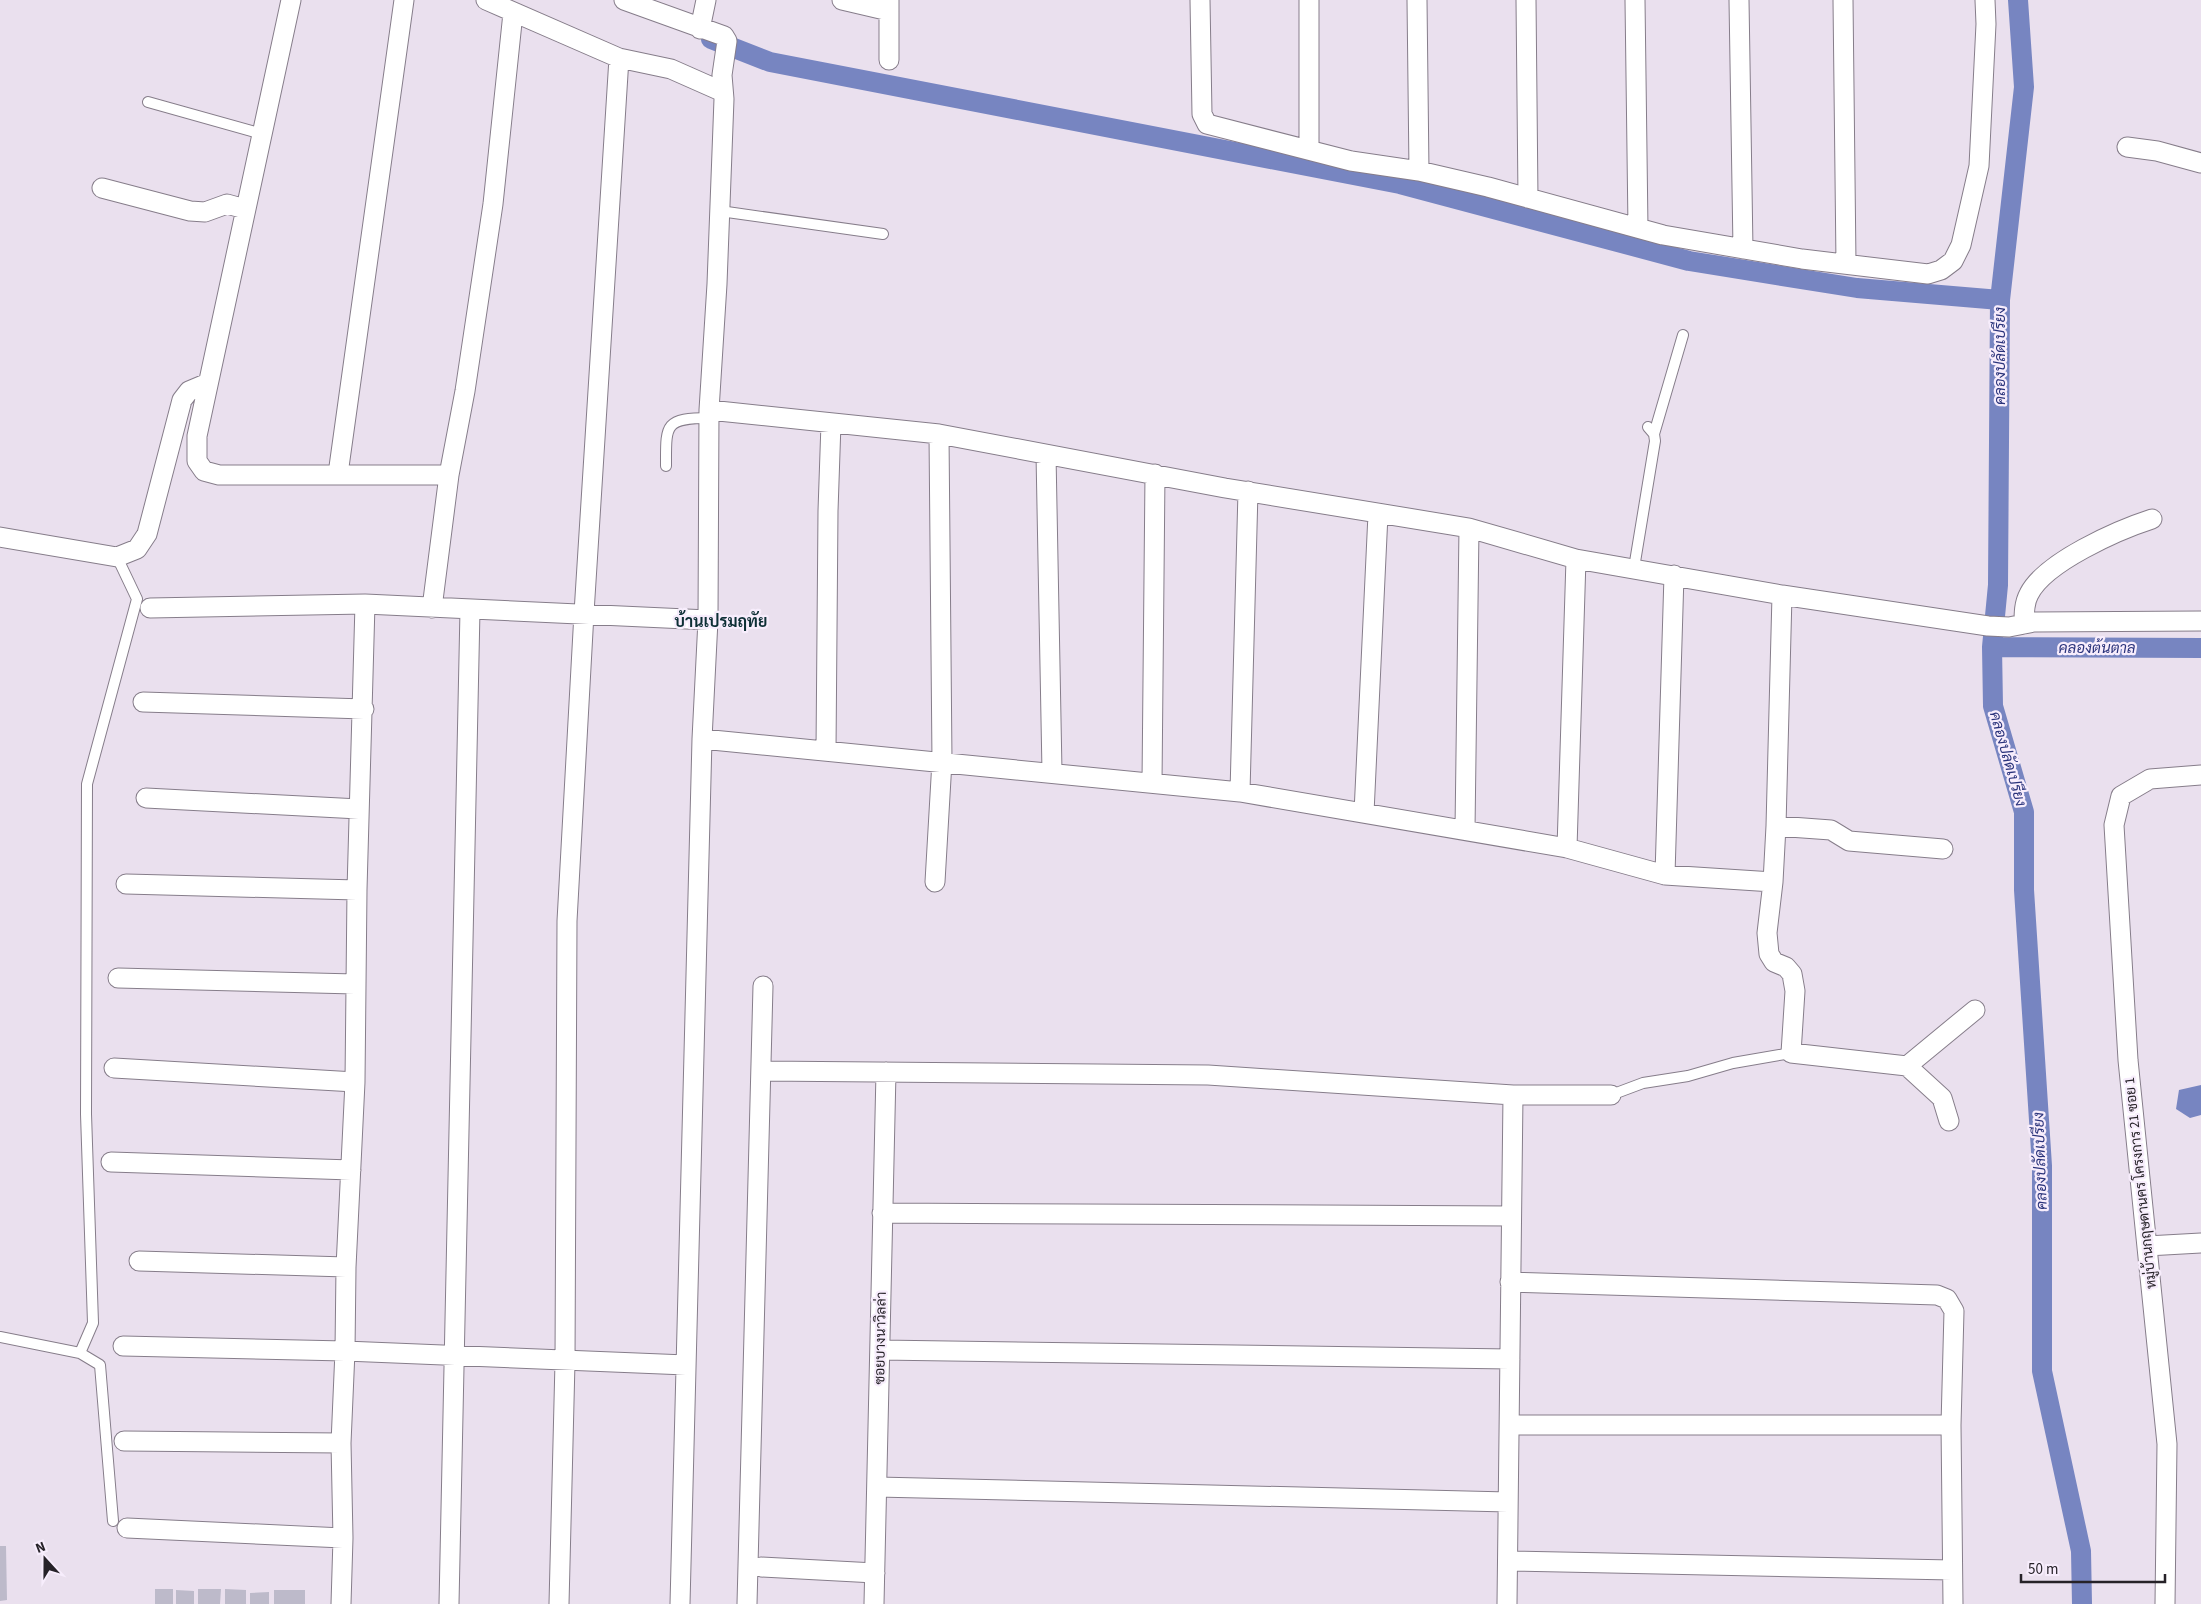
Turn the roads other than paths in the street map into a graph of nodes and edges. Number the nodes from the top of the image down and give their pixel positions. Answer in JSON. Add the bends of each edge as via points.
{"nodes":[{"id":1,"x":291,"y":0,"type":"edge"},
{"id":2,"x":404,"y":0,"type":"edge"},
{"id":3,"x":486,"y":0,"type":"edge"},
{"id":4,"x":624,"y":0,"type":"edge"},
{"id":5,"x":706,"y":0,"type":"edge"},
{"id":6,"x":842,"y":0,"type":"edge"},
{"id":7,"x":1200,"y":0,"type":"edge"},
{"id":8,"x":1309,"y":0,"type":"edge"},
{"id":9,"x":1417,"y":0,"type":"edge"},
{"id":10,"x":1526,"y":0,"type":"edge"},
{"id":11,"x":1635,"y":0,"type":"edge"},
{"id":12,"x":1740,"y":0,"type":"edge"},
{"id":13,"x":1843,"y":0,"type":"edge"},
{"id":14,"x":1985,"y":0,"type":"edge"},
{"id":15,"x":890,"y":6,"type":"edge"},
{"id":16,"x":513,"y":13,"type":"junction"},
{"id":17,"x":700,"y":29,"type":"junction"},
{"id":18,"x":619,"y":58,"type":"junction"},
{"id":19,"x":888,"y":60,"type":"dead end"},
{"id":20,"x":723,"y":83,"type":"junction"},
{"id":21,"x":148,"y":102,"type":"dead end"},
{"id":22,"x":262,"y":134,"type":"junction"},
{"id":23,"x":2127,"y":147,"type":"dead end"},
{"id":24,"x":1309,"y":150,"type":"junction"},
{"id":25,"x":2201,"y":162,"type":"edge"},
{"id":26,"x":1420,"y":172,"type":"junction"},
{"id":27,"x":102,"y":188,"type":"dead end"},
{"id":28,"x":1528,"y":198,"type":"junction"},
{"id":29,"x":246,"y":209,"type":"junction"},
{"id":30,"x":720,"y":211,"type":"junction"},
{"id":31,"x":1638,"y":228,"type":"junction"},
{"id":32,"x":883,"y":234,"type":"dead end"},
{"id":33,"x":1743,"y":249,"type":"junction"},
{"id":34,"x":1846,"y":264,"type":"junction"},
{"id":35,"x":1683,"y":335,"type":"dead end"},
{"id":36,"x":208,"y":383,"type":"junction"},
{"id":37,"x":709,"y":414,"type":"junction"},
{"id":38,"x":831,"y":423,"type":"junction"},
{"id":39,"x":939,"y":434,"type":"junction"},
{"id":40,"x":1046,"y":454,"type":"junction"},
{"id":41,"x":666,"y":466,"type":"dead end"},
{"id":42,"x":338,"y":474,"type":"junction"},
{"id":43,"x":1155,"y":474,"type":"junction"},
{"id":44,"x":449,"y":475,"type":"junction"},
{"id":45,"x":1248,"y":492,"type":"junction"},
{"id":46,"x":1378,"y":514,"type":"junction"},
{"id":47,"x":2152,"y":519,"type":"dead end"},
{"id":48,"x":1469,"y":528,"type":"junction"},
{"id":49,"x":0,"y":537,"type":"edge"},
{"id":50,"x":117,"y":557,"type":"junction"},
{"id":51,"x":1576,"y":559,"type":"junction"},
{"id":52,"x":1634,"y":568,"type":"junction"},
{"id":53,"x":1674,"y":575,"type":"junction"},
{"id":54,"x":1782,"y":595,"type":"junction"},
{"id":55,"x":365,"y":604,"type":"junction"},
{"id":56,"x":150,"y":608,"type":"dead end"},
{"id":57,"x":432,"y":608,"type":"junction"},
{"id":58,"x":470,"y":610,"type":"junction"},
{"id":59,"x":584,"y":613,"type":"junction"},
{"id":60,"x":708,"y":620,"type":"junction"},
{"id":61,"x":2201,"y":621,"type":"edge"},
{"id":62,"x":2017,"y":625,"type":"junction"},
{"id":63,"x":143,"y":702,"type":"dead end"},
{"id":64,"x":364,"y":708,"type":"junction"},
{"id":65,"x":702,"y":739,"type":"junction"},
{"id":66,"x":826,"y":750,"type":"junction"},
{"id":67,"x":942,"y":761,"type":"junction"},
{"id":68,"x":1052,"y":772,"type":"junction"},
{"id":69,"x":2201,"y":775,"type":"edge"},
{"id":70,"x":1152,"y":783,"type":"junction"},
{"id":71,"x":1240,"y":792,"type":"junction"},
{"id":72,"x":146,"y":798,"type":"dead end"},
{"id":73,"x":360,"y":809,"type":"junction"},
{"id":74,"x":1364,"y":813,"type":"junction"},
{"id":75,"x":1776,"y":826,"type":"junction"},
{"id":76,"x":1465,"y":830,"type":"junction"},
{"id":77,"x":1567,"y":848,"type":"junction"},
{"id":78,"x":1943,"y":849,"type":"dead end"},
{"id":79,"x":1664,"y":875,"type":"junction"},
{"id":80,"x":935,"y":882,"type":"dead end"},
{"id":81,"x":1773,"y":882,"type":"junction"},
{"id":82,"x":126,"y":884,"type":"dead end"},
{"id":83,"x":357,"y":890,"type":"junction"},
{"id":84,"x":118,"y":978,"type":"dead end"},
{"id":85,"x":356,"y":984,"type":"junction"},
{"id":86,"x":763,"y":986,"type":"dead end"},
{"id":87,"x":1975,"y":1010,"type":"dead end"},
{"id":88,"x":1791,"y":1054,"type":"junction"},
{"id":89,"x":1907,"y":1066,"type":"junction"},
{"id":90,"x":114,"y":1068,"type":"dead end"},
{"id":91,"x":762,"y":1071,"type":"junction"},
{"id":92,"x":886,"y":1072,"type":"junction"},
{"id":93,"x":355,"y":1082,"type":"junction"},
{"id":94,"x":1513,"y":1095,"type":"junction"},
{"id":95,"x":1611,"y":1095,"type":"joint"},
{"id":96,"x":1949,"y":1121,"type":"dead end"},
{"id":97,"x":112,"y":1162,"type":"dead end"},
{"id":98,"x":351,"y":1170,"type":"junction"},
{"id":99,"x":882,"y":1213,"type":"junction"},
{"id":100,"x":1511,"y":1216,"type":"junction"},
{"id":101,"x":2201,"y":1243,"type":"edge"},
{"id":102,"x":2147,"y":1246,"type":"junction"},
{"id":103,"x":138,"y":1261,"type":"dead end"},
{"id":104,"x":346,"y":1267,"type":"junction"},
{"id":105,"x":1510,"y":1282,"type":"junction"},
{"id":106,"x":0,"y":1337,"type":"edge"},
{"id":107,"x":123,"y":1346,"type":"dead end"},
{"id":108,"x":880,"y":1350,"type":"junction"},
{"id":109,"x":345,"y":1351,"type":"junction"},
{"id":110,"x":80,"y":1353,"type":"junction"},
{"id":111,"x":455,"y":1355,"type":"junction"},
{"id":112,"x":1510,"y":1358,"type":"junction"},
{"id":113,"x":565,"y":1362,"type":"junction"},
{"id":114,"x":686,"y":1366,"type":"junction"},
{"id":115,"x":1509,"y":1424,"type":"junction"},
{"id":116,"x":1951,"y":1425,"type":"junction"},
{"id":117,"x":124,"y":1441,"type":"dead end"},
{"id":118,"x":341,"y":1443,"type":"junction"},
{"id":119,"x":877,"y":1487,"type":"junction"},
{"id":120,"x":1508,"y":1502,"type":"junction"},
{"id":121,"x":120,"y":1524,"type":"joint"},
{"id":122,"x":344,"y":1538,"type":"junction"},
{"id":123,"x":1508,"y":1561,"type":"junction"},
{"id":124,"x":761,"y":1567,"type":"dead end"},
{"id":125,"x":1952,"y":1570,"type":"junction"},
{"id":126,"x":875,"y":1573,"type":"junction"},
{"id":127,"x":341,"y":1604,"type":"edge"},
{"id":128,"x":449,"y":1604,"type":"edge"},
{"id":129,"x":558,"y":1604,"type":"edge"},
{"id":130,"x":680,"y":1604,"type":"edge"},
{"id":131,"x":747,"y":1604,"type":"edge"},
{"id":132,"x":874,"y":1604,"type":"edge"},
{"id":133,"x":1507,"y":1604,"type":"edge"},
{"id":134,"x":1953,"y":1604,"type":"edge"},
{"id":135,"x":2165,"y":1604,"type":"edge"}],
"edges":[{"from":1,"to":22,"type":"street"},
{"from":2,"to":42,"type":"street"},
{"from":3,"to":16,"type":"street"},
{"from":4,"to":17,"type":"street"},
{"from":5,"to":17,"type":"street"},
{"from":6,"to":15,"type":"street"},
{"from":7,"to":24,"type":"street","via":[[1202,114],[1205,122]]},
{"from":8,"to":24,"type":"street"},
{"from":9,"to":26,"type":"street"},
{"from":10,"to":28,"type":"street"},
{"from":11,"to":31,"type":"street"},
{"from":12,"to":33,"type":"street"},
{"from":13,"to":34,"type":"street"},
{"from":14,"to":34,"type":"street","via":[[1979,166],[1961,246],[1953,261],[1928,274]]},
{"from":15,"to":19,"type":"street"},
{"from":16,"to":18,"type":"street"},
{"from":16,"to":44,"type":"street","via":[[493,204]]},
{"from":17,"to":20,"type":"street","via":[[724,36],[727,41]]},
{"from":18,"to":20,"type":"street"},
{"from":18,"to":59,"type":"street"},
{"from":20,"to":30,"type":"street"},
{"from":21,"to":22,"type":"lane"},
{"from":22,"to":29,"type":"street"},
{"from":23,"to":25,"type":"street"},
{"from":24,"to":26,"type":"street","via":[[1351,161]]},
{"from":26,"to":28,"type":"street"},
{"from":27,"to":29,"type":"street","via":[[190,212],[205,212],[227,204]]},
{"from":28,"to":31,"type":"street"},
{"from":29,"to":36,"type":"street"},
{"from":30,"to":32,"type":"lane"},
{"from":30,"to":37,"type":"street"},
{"from":31,"to":33,"type":"street"},
{"from":33,"to":34,"type":"street"},
{"from":35,"to":52,"type":"lane","via":[[1651,430],[1655,441]]},
{"from":36,"to":42,"type":"street","via":[[197,436],[197,460],[204,471],[219,475]]},
{"from":36,"to":50,"type":"street","via":[[189,392],[182,400],[148,534],[137,549]]},
{"from":37,"to":38,"type":"street"},
{"from":37,"to":41,"type":"lane","via":[[672,424],[666,435]]},
{"from":37,"to":60,"type":"street"},
{"from":38,"to":39,"type":"street"},
{"from":38,"to":66,"type":"street"},
{"from":39,"to":40,"type":"street"},
{"from":39,"to":67,"type":"street"},
{"from":40,"to":43,"type":"street"},
{"from":40,"to":68,"type":"street"},
{"from":42,"to":44,"type":"street"},
{"from":43,"to":45,"type":"street"},
{"from":43,"to":70,"type":"street"},
{"from":44,"to":57,"type":"street"},
{"from":45,"to":46,"type":"street"},
{"from":45,"to":71,"type":"street"},
{"from":46,"to":48,"type":"street"},
{"from":46,"to":74,"type":"street"},
{"from":47,"to":62,"type":"street","via":[[2120,529],[2053,566],[2029,594]]},
{"from":48,"to":51,"type":"street"},
{"from":48,"to":76,"type":"street"},
{"from":49,"to":50,"type":"street"},
{"from":50,"to":110,"type":"lane","via":[[137,599],[87,784],[86,1114],[93,1323]]},
{"from":51,"to":52,"type":"street"},
{"from":51,"to":77,"type":"street"},
{"from":52,"to":53,"type":"street"},
{"from":53,"to":54,"type":"street"},
{"from":53,"to":79,"type":"street"},
{"from":54,"to":62,"type":"street","via":[[1988,626]]},
{"from":54,"to":75,"type":"street"},
{"from":55,"to":56,"type":"street"},
{"from":55,"to":57,"type":"street"},
{"from":55,"to":64,"type":"street"},
{"from":57,"to":58,"type":"street"},
{"from":58,"to":59,"type":"street"},
{"from":58,"to":111,"type":"street"},
{"from":59,"to":60,"type":"street"},
{"from":59,"to":113,"type":"street","via":[[567,921]]},
{"from":60,"to":65,"type":"street"},
{"from":61,"to":62,"type":"street","via":[[2061,621]]},
{"from":63,"to":64,"type":"street"},
{"from":64,"to":73,"type":"street"},
{"from":65,"to":66,"type":"street"},
{"from":65,"to":114,"type":"street"},
{"from":66,"to":67,"type":"street"},
{"from":67,"to":68,"type":"street"},
{"from":67,"to":80,"type":"street"},
{"from":68,"to":70,"type":"street"},
{"from":69,"to":102,"type":"street","name":"หมู่บ้านกฤษดานคร โครงการ 21 ซอย 1","via":[[2150,779],[2121,796],[2114,825],[2128,1060]]},
{"from":70,"to":71,"type":"street"},
{"from":71,"to":74,"type":"street"},
{"from":72,"to":73,"type":"street"},
{"from":73,"to":83,"type":"street"},
{"from":74,"to":76,"type":"street"},
{"from":75,"to":78,"type":"street","via":[[1831,830],[1849,841]]},
{"from":75,"to":81,"type":"street"},
{"from":76,"to":77,"type":"street"},
{"from":77,"to":79,"type":"street"},
{"from":79,"to":81,"type":"street"},
{"from":81,"to":88,"type":"street","via":[[1767,933],[1774,962],[1792,974]]},
{"from":82,"to":83,"type":"street"},
{"from":83,"to":85,"type":"street"},
{"from":84,"to":85,"type":"street"},
{"from":85,"to":93,"type":"street"},
{"from":86,"to":91,"type":"street"},
{"from":87,"to":89,"type":"street"},
{"from":88,"to":89,"type":"street"},
{"from":88,"to":95,"type":"lane","via":[[1643,1083]]},
{"from":89,"to":96,"type":"street","via":[[1942,1098]]},
{"from":90,"to":93,"type":"street"},
{"from":91,"to":92,"type":"street"},
{"from":91,"to":131,"type":"street"},
{"from":92,"to":94,"type":"street","via":[[1208,1074]]},
{"from":92,"to":99,"type":"street","name":"ซอยบางนาวิลล่า"},
{"from":93,"to":98,"type":"street"},
{"from":94,"to":95,"type":"street"},
{"from":94,"to":100,"type":"street"},
{"from":97,"to":98,"type":"street"},
{"from":98,"to":104,"type":"street"},
{"from":99,"to":100,"type":"street"},
{"from":99,"to":108,"type":"street","name":"ซอยบางนาวิลล่า"},
{"from":100,"to":105,"type":"street"},
{"from":101,"to":102,"type":"street"},
{"from":102,"to":135,"type":"street","name":"หมู่บ้านกฤษดานคร โครงการ 21 ซอย 1","via":[[2167,1444]]},
{"from":103,"to":104,"type":"street"},
{"from":104,"to":109,"type":"street"},
{"from":105,"to":112,"type":"street"},
{"from":105,"to":116,"type":"street","via":[[1937,1295],[1947,1300],[1954,1311]]},
{"from":106,"to":110,"type":"lane"},
{"from":107,"to":109,"type":"street"},
{"from":108,"to":112,"type":"street"},
{"from":108,"to":119,"type":"street","name":"ซอยบางนาวิลล่า"},
{"from":109,"to":111,"type":"street"},
{"from":109,"to":118,"type":"street"},
{"from":110,"to":121,"type":"lane","via":[[100,1365]]},
{"from":111,"to":113,"type":"street"},
{"from":111,"to":128,"type":"street"},
{"from":112,"to":115,"type":"street"},
{"from":113,"to":114,"type":"street"},
{"from":113,"to":129,"type":"street"},
{"from":114,"to":130,"type":"street"},
{"from":115,"to":116,"type":"street"},
{"from":115,"to":120,"type":"street"},
{"from":116,"to":125,"type":"street"},
{"from":117,"to":118,"type":"street"},
{"from":118,"to":122,"type":"street"},
{"from":119,"to":120,"type":"street"},
{"from":119,"to":126,"type":"street","name":"ซอยบางนาวิลล่า"},
{"from":120,"to":123,"type":"street"},
{"from":121,"to":122,"type":"street"},
{"from":122,"to":127,"type":"street"},
{"from":123,"to":125,"type":"street"},
{"from":123,"to":133,"type":"street"},
{"from":124,"to":126,"type":"street"},
{"from":125,"to":134,"type":"street"},
{"from":126,"to":132,"type":"street","name":"ซอยบางนาวิลล่า"}]}
